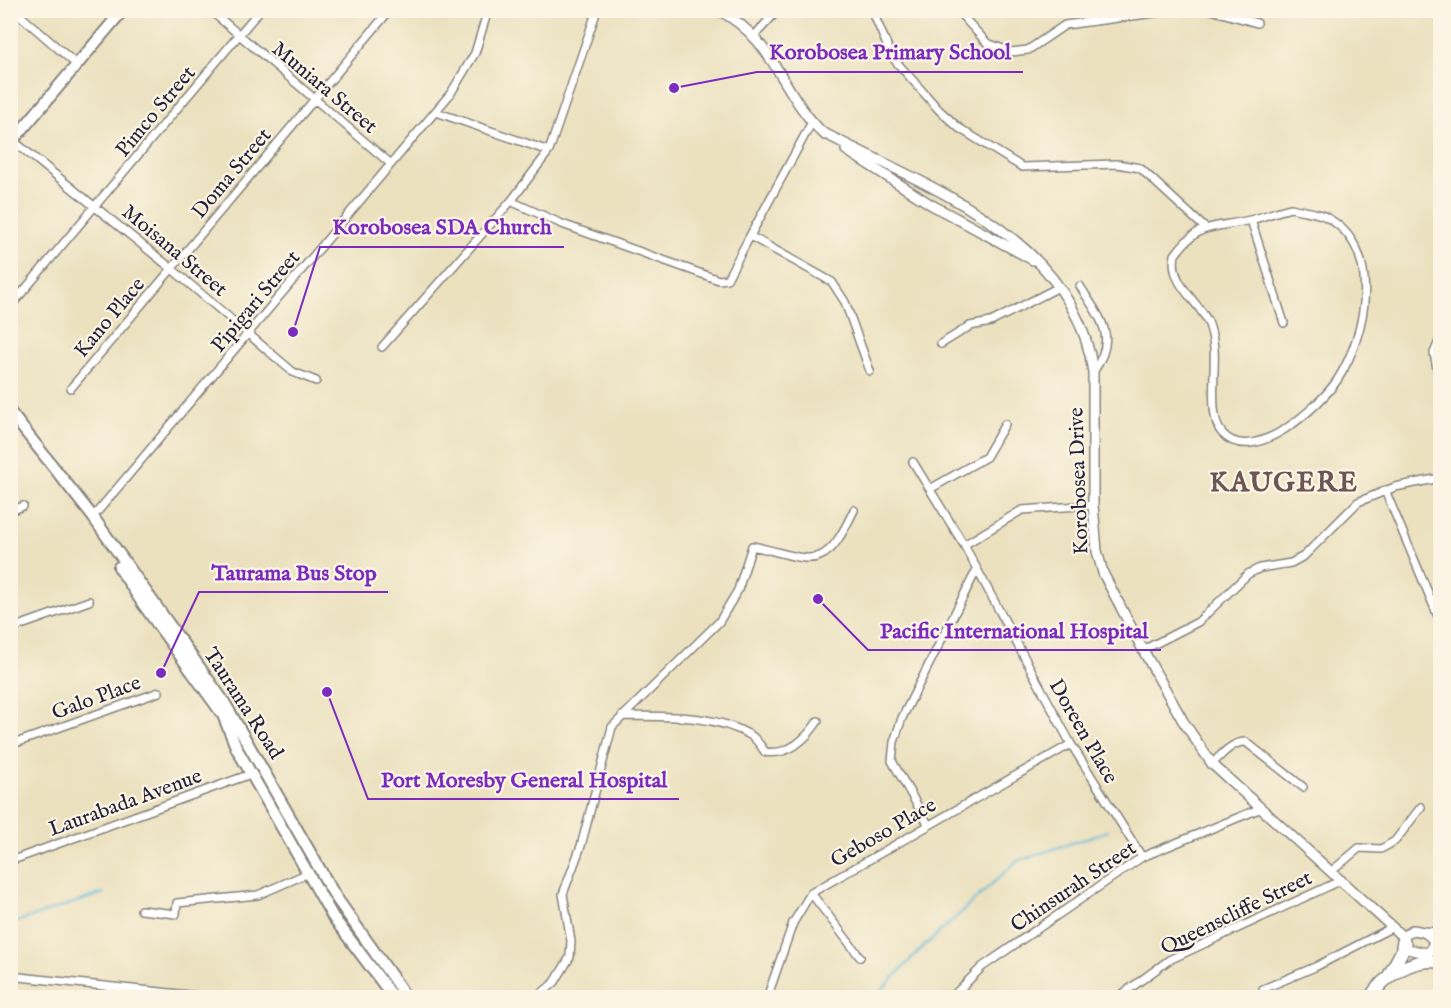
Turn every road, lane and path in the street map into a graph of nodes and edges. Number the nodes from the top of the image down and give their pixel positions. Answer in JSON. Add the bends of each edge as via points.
{"nodes":[{"id":1,"x":14,"y":10,"type":"edge"},
{"id":2,"x":123,"y":10,"type":"edge"},
{"id":3,"x":210,"y":10,"type":"edge"},
{"id":4,"x":260,"y":10,"type":"edge"},
{"id":5,"x":488,"y":10,"type":"edge"},
{"id":6,"x":597,"y":10,"type":"edge"},
{"id":7,"x":718,"y":10,"type":"edge"},
{"id":8,"x":778,"y":10,"type":"edge"},
{"id":9,"x":872,"y":10,"type":"edge"},
{"id":10,"x":957,"y":10,"type":"edge"},
{"id":11,"x":1177,"y":10,"type":"edge"},
{"id":12,"x":1211,"y":10,"type":"edge"},
{"id":13,"x":1433,"y":10,"type":"edge"},
{"id":14,"x":1440,"y":16,"type":"edge"},
{"id":15,"x":384,"y":17,"type":"dead end"},
{"id":16,"x":1257,"y":23,"type":"dead end"},
{"id":17,"x":755,"y":36,"type":"junction"},
{"id":18,"x":239,"y":37,"type":"junction"},
{"id":19,"x":76,"y":64,"type":"junction"},
{"id":20,"x":316,"y":99,"type":"junction"},
{"id":21,"x":436,"y":112,"type":"junction"},
{"id":22,"x":812,"y":122,"type":"junction"},
{"id":23,"x":820,"y":131,"type":"junction"},
{"id":24,"x":11,"y":141,"type":"edge"},
{"id":25,"x":549,"y":151,"type":"junction"},
{"id":26,"x":391,"y":164,"type":"junction"},
{"id":27,"x":512,"y":200,"type":"junction"},
{"id":28,"x":96,"y":207,"type":"junction"},
{"id":29,"x":1251,"y":220,"type":"junction"},
{"id":30,"x":1204,"y":227,"type":"junction"},
{"id":31,"x":750,"y":236,"type":"junction"},
{"id":32,"x":1038,"y":262,"type":"junction"},
{"id":33,"x":172,"y":269,"type":"junction"},
{"id":34,"x":1080,"y":286,"type":"dead end"},
{"id":35,"x":1059,"y":288,"type":"junction"},
{"id":36,"x":10,"y":307,"type":"edge"},
{"id":37,"x":1284,"y":323,"type":"dead end"},
{"id":38,"x":248,"y":334,"type":"junction"},
{"id":39,"x":1440,"y":339,"type":"edge"},
{"id":40,"x":941,"y":344,"type":"dead end"},
{"id":41,"x":382,"y":346,"type":"dead end"},
{"id":42,"x":870,"y":370,"type":"dead end"},
{"id":43,"x":1093,"y":372,"type":"junction"},
{"id":44,"x":316,"y":381,"type":"dead end"},
{"id":45,"x":1440,"y":384,"type":"edge"},
{"id":46,"x":71,"y":387,"type":"dead end"},
{"id":47,"x":10,"y":412,"type":"edge"},
{"id":48,"x":10,"y":421,"type":"edge"},
{"id":49,"x":1005,"y":424,"type":"dead end"},
{"id":50,"x":913,"y":462,"type":"dead end"},
{"id":51,"x":1440,"y":478,"type":"edge"},
{"id":52,"x":930,"y":489,"type":"junction"},
{"id":53,"x":1385,"y":490,"type":"junction"},
{"id":54,"x":1093,"y":505,"type":"junction"},
{"id":55,"x":23,"y":506,"type":"dead end"},
{"id":56,"x":854,"y":510,"type":"dead end"},
{"id":57,"x":10,"y":511,"type":"edge"},
{"id":58,"x":93,"y":517,"type":"junction"},
{"id":59,"x":964,"y":544,"type":"junction"},
{"id":60,"x":976,"y":571,"type":"junction"},
{"id":61,"x":89,"y":602,"type":"dead end"},
{"id":62,"x":1440,"y":621,"type":"edge"},
{"id":63,"x":10,"y":629,"type":"edge"},
{"id":64,"x":1143,"y":650,"type":"junction"},
{"id":65,"x":159,"y":692,"type":"dead end"},
{"id":66,"x":622,"y":716,"type":"junction"},
{"id":67,"x":818,"y":721,"type":"dead end"},
{"id":68,"x":1071,"y":744,"type":"junction"},
{"id":69,"x":10,"y":745,"type":"edge"},
{"id":70,"x":1212,"y":764,"type":"junction"},
{"id":71,"x":251,"y":774,"type":"junction"},
{"id":72,"x":1303,"y":787,"type":"dead end"},
{"id":73,"x":1421,"y":807,"type":"dead end"},
{"id":74,"x":1259,"y":809,"type":"junction"},
{"id":75,"x":928,"y":824,"type":"junction"},
{"id":76,"x":1142,"y":857,"type":"junction"},
{"id":77,"x":10,"y":861,"type":"edge"},
{"id":78,"x":1332,"y":872,"type":"junction"},
{"id":79,"x":306,"y":874,"type":"junction"},
{"id":80,"x":1342,"y":880,"type":"junction"},
{"id":81,"x":811,"y":893,"type":"junction"},
{"id":82,"x":141,"y":910,"type":"dead end"},
{"id":83,"x":1394,"y":928,"type":"junction"},
{"id":84,"x":1417,"y":931,"type":"junction"},
{"id":85,"x":1403,"y":940,"type":"junction"},
{"id":86,"x":1438,"y":942,"type":"edge"},
{"id":87,"x":860,"y":957,"type":"dead end"},
{"id":88,"x":1440,"y":962,"type":"edge"},
{"id":89,"x":10,"y":976,"type":"edge"},
{"id":90,"x":1389,"y":977,"type":"junction"},
{"id":91,"x":1263,"y":989,"type":"dead end"},
{"id":92,"x":217,"y":998,"type":"edge"},
{"id":93,"x":394,"y":998,"type":"edge"},
{"id":94,"x":406,"y":998,"type":"edge"},
{"id":95,"x":536,"y":998,"type":"edge"},
{"id":96,"x":767,"y":998,"type":"edge"},
{"id":97,"x":951,"y":998,"type":"edge"},
{"id":98,"x":1117,"y":998,"type":"edge"},
{"id":99,"x":1370,"y":998,"type":"edge"}],
"edges":[{"from":1,"to":19,"type":"street"},
{"from":2,"to":19,"type":"main road"},
{"from":3,"to":18,"type":"street","name":"Muniara Street"},
{"from":4,"to":18,"type":"street","name":"Pimco Street"},
{"from":5,"to":21,"type":"street","name":"Pipigari Street","via":[[467,71]]},
{"from":6,"to":25,"type":"street"},
{"from":7,"to":17,"type":"main road","name":"Korobosea Drive"},
{"from":8,"to":17,"type":"street"},
{"from":9,"to":30,"type":"street","via":[[892,57],[947,118],[1017,164],[1034,168],[1133,166],[1161,186]]},
{"from":10,"to":11,"type":"street","via":[[987,43],[1011,52],[1028,50],[1065,25]]},
{"from":12,"to":16,"type":"street"},
{"from":13,"to":14,"type":"street"},
{"from":15,"to":20,"type":"street","name":"Doma Street"},
{"from":17,"to":22,"type":"main road","name":"Korobosea Drive"},
{"from":18,"to":20,"type":"street","name":"Muniara Street"},
{"from":18,"to":28,"type":"street","name":"Pimco Street"},
{"from":19,"to":24,"type":"main road"},
{"from":20,"to":26,"type":"street","name":"Muniara Street"},
{"from":20,"to":33,"type":"street","name":"Doma Street"},
{"from":21,"to":25,"type":"street"},
{"from":21,"to":26,"type":"street","name":"Pipigari Street"},
{"from":22,"to":23,"type":"main road","name":"Korobosea Drive"},
{"from":22,"to":31,"type":"street"},
{"from":23,"to":32,"type":"main road","name":"Korobosea Drive","via":[[930,204]]},
{"from":23,"to":32,"type":"main road","name":"Korobosea Drive","via":[[984,218],[1015,238]]},
{"from":24,"to":28,"type":"street","name":"Moisana Street"},
{"from":25,"to":27,"type":"street"},
{"from":26,"to":38,"type":"street","name":"Pipigari Street"},
{"from":27,"to":31,"type":"street","via":[[562,224],[719,280],[727,279],[734,270]]},
{"from":27,"to":41,"type":"street"},
{"from":28,"to":33,"type":"street","name":"Moisana Street"},
{"from":28,"to":36,"type":"street","name":"Pimco Street"},
{"from":29,"to":30,"type":"street"},
{"from":29,"to":30,"type":"street","via":[[1291,208],[1326,216],[1346,232],[1359,250],[1366,278],[1358,334],[1336,382],[1297,422],[1249,443],[1234,441],[1219,428],[1214,410],[1213,336],[1174,267],[1175,255]]},
{"from":29,"to":37,"type":"street"},
{"from":31,"to":42,"type":"street","via":[[832,282],[845,303]]},
{"from":32,"to":35,"type":"main road","name":"Korobosea Drive"},
{"from":33,"to":38,"type":"street","name":"Moisana Street"},
{"from":33,"to":46,"type":"street","name":"Kano Place"},
{"from":34,"to":43,"type":"street","via":[[1107,334],[1103,358]]},
{"from":35,"to":40,"type":"street","via":[[991,322],[970,326]]},
{"from":35,"to":43,"type":"main road","name":"Korobosea Drive","via":[[1083,326]]},
{"from":38,"to":44,"type":"street","name":"Moisana Street","via":[[292,372]]},
{"from":38,"to":58,"type":"street","name":"Pipigari Street"},
{"from":39,"to":45,"type":"street","via":[[1434,353]]},
{"from":43,"to":54,"type":"main road","name":"Korobosea Drive"},
{"from":47,"to":58,"type":"main road","name":"Taurama Road"},
{"from":48,"to":71,"type":"main road","name":"Taurama Road","via":[[93,526],[143,604],[223,715]]},
{"from":49,"to":52,"type":"street","via":[[986,457]]},
{"from":50,"to":52,"type":"street","name":"Doreen Place"},
{"from":51,"to":53,"type":"street"},
{"from":52,"to":59,"type":"street","name":"Doreen Place"},
{"from":53,"to":62,"type":"street"},
{"from":53,"to":64,"type":"street","via":[[1358,502],[1304,556],[1248,574],[1198,622]]},
{"from":54,"to":59,"type":"street","via":[[1022,510]]},
{"from":54,"to":64,"type":"main road","name":"Korobosea Drive","via":[[1099,562]]},
{"from":55,"to":57,"type":"street"},
{"from":56,"to":66,"type":"street","via":[[832,549],[816,560],[797,559],[752,546],[738,590],[719,622]]},
{"from":58,"to":94,"type":"main road","name":"Taurama Road","via":[[224,702],[335,896]]},
{"from":59,"to":60,"type":"street","name":"Doreen Place"},
{"from":60,"to":68,"type":"street","name":"Doreen Place"},
{"from":60,"to":75,"type":"street","via":[[902,718],[894,742],[892,761]]},
{"from":61,"to":63,"type":"street"},
{"from":64,"to":70,"type":"main road","name":"Korobosea Drive"},
{"from":65,"to":69,"type":"street","name":"Galo Place"},
{"from":66,"to":67,"type":"street","via":[[695,718],[728,726],[752,736],[765,752],[777,754],[806,739]]},
{"from":66,"to":95,"type":"street","via":[[612,727],[581,846],[563,894],[570,957],[555,982]]},
{"from":68,"to":75,"type":"street","name":"Geboso Place"},
{"from":68,"to":76,"type":"street","name":"Doreen Place"},
{"from":70,"to":72,"type":"street","via":[[1226,750],[1246,742]]},
{"from":70,"to":74,"type":"main road","name":"Korobosea Drive"},
{"from":71,"to":77,"type":"street","name":"Laurabada Avenue"},
{"from":71,"to":79,"type":"main road","name":"Taurama Road"},
{"from":73,"to":78,"type":"street","via":[[1395,841],[1381,849],[1359,848]]},
{"from":74,"to":76,"type":"street","name":"Chinsurah Street"},
{"from":74,"to":78,"type":"main road","name":"Korobosea Drive"},
{"from":75,"to":81,"type":"street","name":"Geboso Place"},
{"from":76,"to":97,"type":"street","name":"Chinsurah Street","via":[[982,967]]},
{"from":78,"to":80,"type":"main road","name":"Korobosea Drive"},
{"from":79,"to":82,"type":"street","via":[[258,895],[177,903],[176,914]]},
{"from":79,"to":93,"type":"main road","name":"Taurama Road"},
{"from":80,"to":83,"type":"main road","name":"Korobosea Drive"},
{"from":80,"to":98,"type":"street","name":"Queenscliffe Street","via":[[1169,960]]},
{"from":81,"to":87,"type":"street"},
{"from":81,"to":96,"type":"street","name":"Geboso Place","via":[[793,923]]},
{"from":83,"to":84,"type":"main road"},
{"from":83,"to":85,"type":"main road","name":"Korobosea Drive"},
{"from":83,"to":91,"type":"street"},
{"from":84,"to":85,"type":"main road"},
{"from":84,"to":86,"type":"main road"},
{"from":85,"to":86,"type":"main road","via":[[1408,949],[1422,953]]},
{"from":85,"to":90,"type":"highway"},
{"from":88,"to":90,"type":"highway","via":[[1420,962]]},
{"from":89,"to":92,"type":"street"},
{"from":90,"to":99,"type":"highway"}]}
